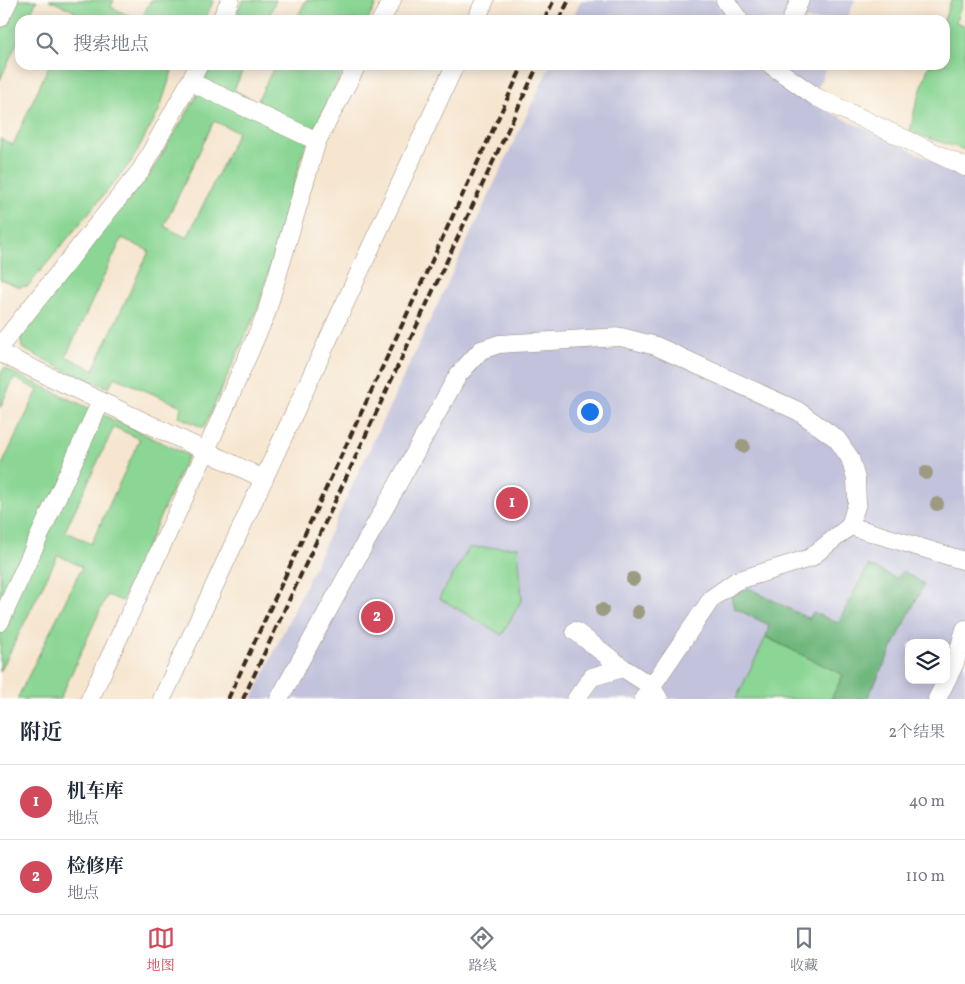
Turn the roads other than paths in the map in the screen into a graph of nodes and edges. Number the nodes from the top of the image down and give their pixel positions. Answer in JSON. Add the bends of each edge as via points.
{"nodes":[{"id":1,"x":9,"y":0,"type":"edge"},
{"id":2,"x":230,"y":0,"type":"edge"},
{"id":3,"x":392,"y":0,"type":"edge"},
{"id":4,"x":485,"y":0,"type":"edge"},
{"id":5,"x":725,"y":0,"type":"edge"},
{"id":6,"x":800,"y":0,"type":"edge"},
{"id":7,"x":222,"y":15,"type":"edge"},
{"id":8,"x":384,"y":15,"type":"edge"},
{"id":9,"x":478,"y":15,"type":"edge"},
{"id":10,"x":736,"y":15,"type":"edge"},
{"id":11,"x":793,"y":15,"type":"edge"},
{"id":12,"x":0,"y":18,"type":"edge"},
{"id":13,"x":197,"y":70,"type":"edge"},
{"id":14,"x":354,"y":70,"type":"edge"},
{"id":15,"x":453,"y":70,"type":"edge"},
{"id":16,"x":778,"y":70,"type":"edge"},
{"id":17,"x":191,"y":82,"type":"junction"},
{"id":18,"x":317,"y":141,"type":"junction"},
{"id":19,"x":965,"y":167,"type":"edge"},
{"id":20,"x":0,"y":346,"type":"edge"},
{"id":21,"x":0,"y":353,"type":"edge"},
{"id":22,"x":101,"y":402,"type":"junction"},
{"id":23,"x":206,"y":451,"type":"junction"},
{"id":24,"x":264,"y":479,"type":"junction"},
{"id":25,"x":850,"y":526,"type":"junction"},
{"id":26,"x":965,"y":561,"type":"edge"},
{"id":27,"x":0,"y":622,"type":"edge"},
{"id":28,"x":965,"y":629,"type":"edge"},
{"id":29,"x":575,"y":631,"type":"dead end"},
{"id":30,"x":622,"y":668,"type":"junction"},
{"id":31,"x":651,"y":695,"type":"edge"},
{"id":32,"x":90,"y":699,"type":"edge"},
{"id":33,"x":162,"y":699,"type":"edge"},
{"id":34,"x":279,"y":699,"type":"edge"},
{"id":35,"x":576,"y":699,"type":"edge"},
{"id":36,"x":937,"y":699,"type":"edge"}],
"edges":[{"from":1,"to":12,"type":"street"},
{"from":2,"to":7,"type":"street"},
{"from":3,"to":8,"type":"street"},
{"from":4,"to":9,"type":"street"},
{"from":5,"to":10,"type":"street"},
{"from":6,"to":11,"type":"street"},
{"from":13,"to":17,"type":"street"},
{"from":14,"to":18,"type":"street"},
{"from":15,"to":24,"type":"street"},
{"from":16,"to":19,"type":"street","via":[[816,97]]},
{"from":17,"to":18,"type":"street"},
{"from":17,"to":20,"type":"street","via":[[140,170]]},
{"from":18,"to":23,"type":"street","via":[[266,314]]},
{"from":21,"to":22,"type":"street"},
{"from":22,"to":23,"type":"street"},
{"from":22,"to":27,"type":"street"},
{"from":23,"to":24,"type":"street"},
{"from":23,"to":32,"type":"street"},
{"from":24,"to":33,"type":"street"},
{"from":25,"to":26,"type":"street"},
{"from":25,"to":31,"type":"street","via":[[810,558],[736,582],[712,598]]},
{"from":25,"to":34,"type":"street","via":[[857,503],[856,479],[850,458],[837,439],[798,412],[656,346],[621,337],[498,344],[481,350],[458,375]]},
{"from":28,"to":36,"type":"street","via":[[955,663]]},
{"from":29,"to":30,"type":"street"},
{"from":30,"to":31,"type":"street"},
{"from":30,"to":35,"type":"street","via":[[592,677]]}]}
